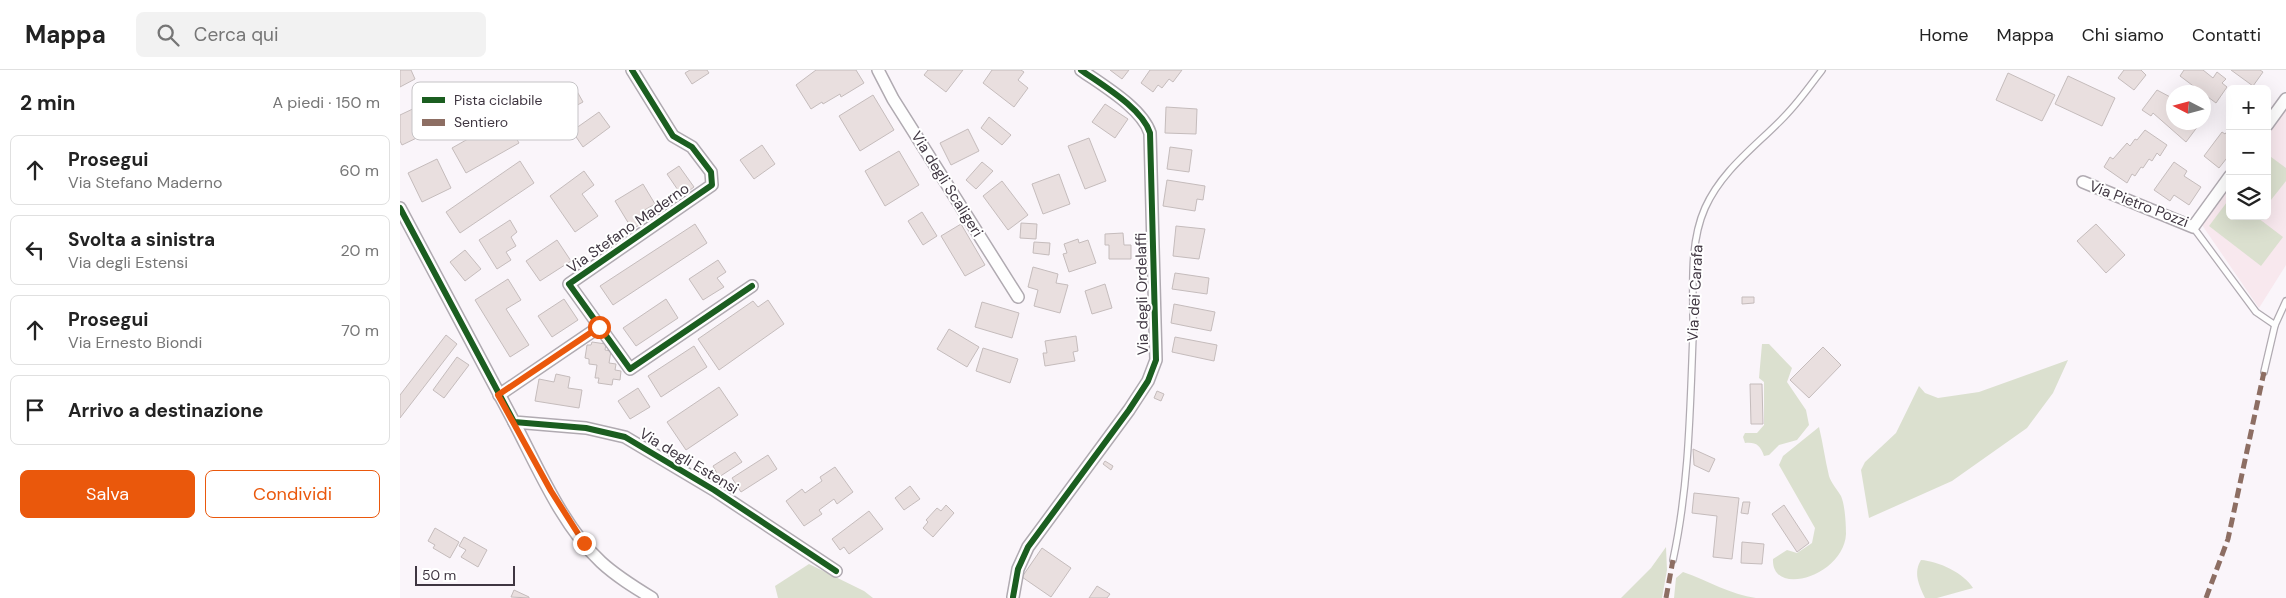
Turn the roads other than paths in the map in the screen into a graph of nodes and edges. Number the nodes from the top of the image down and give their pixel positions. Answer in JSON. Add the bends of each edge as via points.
{"nodes":[{"id":1,"x":632,"y":70,"type":"edge"},
{"id":2,"x":878,"y":70,"type":"edge"},
{"id":3,"x":1081,"y":70,"type":"edge"},
{"id":4,"x":1822,"y":70,"type":"edge"},
{"id":5,"x":2286,"y":99,"type":"edge"},
{"id":6,"x":2271,"y":120,"type":"edge"},
{"id":7,"x":2084,"y":182,"type":"dead end"},
{"id":8,"x":2226,"y":182,"type":"edge"},
{"id":9,"x":400,"y":208,"type":"edge"},
{"id":10,"x":2193,"y":227,"type":"junction"},
{"id":11,"x":752,"y":286,"type":"dead end"},
{"id":12,"x":1018,"y":297,"type":"dead end"},
{"id":13,"x":2286,"y":301,"type":"edge"},
{"id":14,"x":2275,"y":325,"type":"junction"},
{"id":15,"x":599,"y":327,"type":"junction"},
{"id":16,"x":2264,"y":372,"type":"dead end"},
{"id":17,"x":498,"y":395,"type":"junction"},
{"id":18,"x":514,"y":422,"type":"junction"},
{"id":19,"x":1674,"y":560,"type":"dead end"},
{"id":20,"x":836,"y":571,"type":"dead end"},
{"id":21,"x":1014,"y":597,"type":"dead end"},
{"id":22,"x":652,"y":598,"type":"edge"}],
"edges":[{"from":1,"to":15,"type":"street","name":"Via Stefano Maderno","via":[[673,136],[692,147],[711,172],[712,185],[569,284]]},
{"from":2,"to":12,"type":"street","name":"Via degli Scaligeri"},
{"from":3,"to":21,"type":"street","name":"Via degli Ordelaffi","via":[[1136,112],[1146,122],[1150,133],[1156,360],[1148,381],[1133,404],[1028,547],[1018,569]]},
{"from":4,"to":19,"type":"lane","name":"Via dei Carafa","via":[[1793,109],[1745,154],[1723,180],[1701,218],[1695,260],[1686,482]]},
{"from":5,"to":6,"type":"street"},
{"from":7,"to":10,"type":"street","name":"Via Pietro Pozzi"},
{"from":8,"to":10,"type":"street","name":"Via Pietro Pozzi"},
{"from":9,"to":17,"type":"street"},
{"from":10,"to":14,"type":"lane","via":[[2256,312]]},
{"from":11,"to":15,"type":"street","name":"Via Stefano Maderno","via":[[630,369]]},
{"from":13,"to":14,"type":"lane"},
{"from":14,"to":16,"type":"lane"},
{"from":15,"to":17,"type":"street"},
{"from":17,"to":18,"type":"street"},
{"from":18,"to":20,"type":"street","name":"Via degli Estensi","via":[[578,427],[625,437],[729,499]]},
{"from":18,"to":22,"type":"street","via":[[551,491],[584,543],[612,572]]}]}
